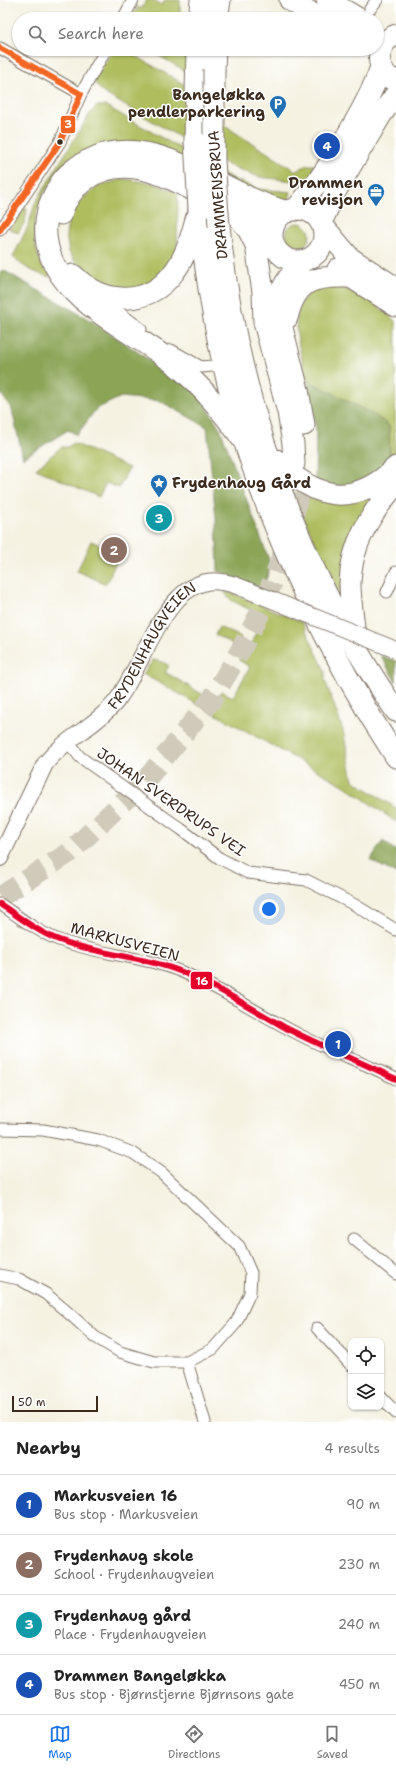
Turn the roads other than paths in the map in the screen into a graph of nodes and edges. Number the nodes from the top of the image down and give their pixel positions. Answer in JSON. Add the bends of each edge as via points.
{"nodes":[{"id":1,"x":133,"y":0,"type":"edge"},
{"id":2,"x":201,"y":0,"type":"edge"},
{"id":3,"x":220,"y":0,"type":"edge"},
{"id":4,"x":290,"y":0,"type":"edge"},
{"id":5,"x":327,"y":0,"type":"edge"},
{"id":6,"x":368,"y":9,"type":"edge"},
{"id":7,"x":127,"y":12,"type":"edge"},
{"id":8,"x":200,"y":12,"type":"edge"},
{"id":9,"x":218,"y":12,"type":"edge"},
{"id":10,"x":310,"y":12,"type":"edge"},
{"id":11,"x":389,"y":33,"type":"edge"},
{"id":12,"x":384,"y":44,"type":"edge"},
{"id":13,"x":0,"y":48,"type":"edge"},
{"id":14,"x":12,"y":55,"type":"edge"},
{"id":15,"x":14,"y":56,"type":"edge"},
{"id":16,"x":102,"y":56,"type":"edge"},
{"id":17,"x":197,"y":56,"type":"edge"},
{"id":18,"x":215,"y":56,"type":"edge"},
{"id":19,"x":375,"y":58,"type":"edge"},
{"id":20,"x":396,"y":81,"type":"edge"},
{"id":21,"x":81,"y":94,"type":"junction"},
{"id":22,"x":396,"y":94,"type":"edge"},
{"id":23,"x":233,"y":210,"type":"junction"},
{"id":24,"x":291,"y":211,"type":"junction"},
{"id":25,"x":198,"y":219,"type":"junction"},
{"id":26,"x":322,"y":225,"type":"junction"},
{"id":27,"x":0,"y":230,"type":"edge"},
{"id":28,"x":274,"y":243,"type":"junction"},
{"id":29,"x":307,"y":259,"type":"junction"},
{"id":30,"x":349,"y":277,"type":"junction"},
{"id":31,"x":396,"y":288,"type":"edge"},
{"id":32,"x":94,"y":292,"type":"junction"},
{"id":33,"x":263,"y":292,"type":"junction"},
{"id":34,"x":396,"y":306,"type":"edge"},
{"id":35,"x":283,"y":333,"type":"junction"},
{"id":36,"x":224,"y":365,"type":"junction"},
{"id":37,"x":246,"y":444,"type":"junction"},
{"id":38,"x":267,"y":451,"type":"junction"},
{"id":39,"x":396,"y":468,"type":"edge"},
{"id":40,"x":396,"y":484,"type":"edge"},
{"id":41,"x":396,"y":572,"type":"edge"},
{"id":42,"x":387,"y":592,"type":"dead end"},
{"id":43,"x":355,"y":646,"type":"junction"},
{"id":44,"x":396,"y":650,"type":"edge"},
{"id":45,"x":396,"y":711,"type":"edge"},
{"id":46,"x":67,"y":741,"type":"junction"},
{"id":47,"x":396,"y":757,"type":"edge"},
{"id":48,"x":0,"y":858,"type":"edge"},
{"id":49,"x":0,"y":904,"type":"edge"},
{"id":50,"x":396,"y":930,"type":"edge"},
{"id":51,"x":396,"y":1079,"type":"edge"},
{"id":52,"x":0,"y":1129,"type":"edge"},
{"id":53,"x":354,"y":1239,"type":"dead end"},
{"id":54,"x":396,"y":1274,"type":"edge"},
{"id":55,"x":0,"y":1275,"type":"edge"},
{"id":56,"x":317,"y":1328,"type":"dead end"},
{"id":57,"x":187,"y":1362,"type":"junction"},
{"id":58,"x":348,"y":1362,"type":"edge"},
{"id":59,"x":384,"y":1400,"type":"edge"},
{"id":60,"x":396,"y":1413,"type":"edge"},
{"id":61,"x":205,"y":1422,"type":"edge"}],
"edges":[{"from":1,"to":7,"type":"street"},
{"from":2,"to":8,"type":"highway"},
{"from":3,"to":9,"type":"highway"},
{"from":4,"to":10,"type":"highway"},
{"from":5,"to":6,"type":"highway"},
{"from":11,"to":12,"type":"highway","via":[[389,38]]},
{"from":13,"to":14,"type":"street"},
{"from":15,"to":21,"type":"street"},
{"from":16,"to":21,"type":"street"},
{"from":17,"to":25,"type":"highway","name":"DRAMMENSBRUA","bridge":true,"via":[[195,141]]},
{"from":18,"to":38,"type":"highway","name":"DRAMMENSBRUA","bridge":true,"via":[[213,113],[218,226],[232,317],[247,385]]},
{"from":19,"to":20,"type":"highway","via":[[388,77]]},
{"from":19,"to":24,"type":"highway","via":[[371,94],[320,180]]},
{"from":21,"to":27,"type":"street","via":[[60,142]]},
{"from":22,"to":26,"type":"highway","via":[[335,192]]},
{"from":23,"to":28,"type":"highway","via":[[252,218]]},
{"from":23,"to":32,"type":"highway","via":[[177,182],[139,168],[109,168],[89,177],[67,200],[59,219],[58,239],[68,268],[79,281]]},
{"from":23,"to":33,"type":"highway","via":[[256,245]]},
{"from":24,"to":26,"type":"highway","via":[[301,210],[313,214]]},
{"from":24,"to":28,"type":"highway","via":[[278,220],[273,231]]},
{"from":24,"to":37,"type":"highway","via":[[242,194],[172,160],[127,151],[103,154],[82,164],[61,182],[49,205],[46,228],[48,251],[58,273],[70,288],[92,308],[190,376],[227,417]]},
{"from":25,"to":32,"type":"highway","via":[[180,263],[168,280],[155,290],[138,297],[127,298],[109,297]]},
{"from":25,"to":36,"type":"highway","name":"DRAMMENSBRUA","via":[[207,284]]},
{"from":26,"to":29,"type":"highway","via":[[324,241],[321,248]]},
{"from":26,"to":31,"type":"highway","via":[[350,258]]},
{"from":28,"to":29,"type":"highway","via":[[284,257],[297,261]]},
{"from":28,"to":33,"type":"highway","via":[[272,271]]},
{"from":29,"to":30,"type":"highway","via":[[332,265]]},
{"from":29,"to":35,"type":"highway","via":[[284,285],[278,300],[277,308]]},
{"from":30,"to":34,"type":"highway"},
{"from":30,"to":35,"type":"highway","via":[[321,277],[302,286],[291,302]]},
{"from":32,"to":36,"type":"street","via":[[132,323],[194,365],[206,368]]},
{"from":33,"to":35,"type":"highway","via":[[264,322],[288,412],[299,469],[306,442],[302,411]]},
{"from":36,"to":37,"type":"highway","name":"DRAMMENSBRUA"},
{"from":37,"to":47,"type":"highway","via":[[266,504],[299,580],[335,653]]},
{"from":38,"to":39,"type":"highway","via":[[301,482],[317,491],[333,495],[350,494],[368,488]]},
{"from":38,"to":43,"type":"highway","name":"DRAMMENSBRUA","via":[[305,547]]},
{"from":40,"to":43,"type":"highway","via":[[367,523],[353,561],[350,585]]},
{"from":41,"to":42,"type":"street"},
{"from":43,"to":45,"type":"highway","name":"DRAMMENSBRUA"},
{"from":44,"to":46,"type":"main road","name":"FRYDENHAUGVEIEN","bridge":true,"via":[[246,589],[215,581],[201,584],[176,599],[127,686],[112,706]]},
{"from":46,"to":48,"type":"main road","name":"FRYDENHAUGVEIEN","via":[[45,764]]},
{"from":46,"to":50,"type":"street","name":"JOHAN SVERDRUPS VEI","via":[[80,757],[219,858],[248,873],[306,880]]},
{"from":49,"to":51,"type":"street","name":"MARKUSVEIEN","via":[[58,940],[182,972],[299,1035]]},
{"from":52,"to":57,"type":"street","via":[[43,1130],[98,1140],[133,1153],[162,1174],[239,1246],[251,1273],[250,1293],[236,1323],[213,1349]]},
{"from":53,"to":54,"type":"street"},
{"from":55,"to":57,"type":"street","via":[[19,1279],[46,1294],[95,1337],[120,1352],[154,1362]]},
{"from":56,"to":58,"type":"street"},
{"from":57,"to":61,"type":"street"},
{"from":59,"to":60,"type":"street"}]}
